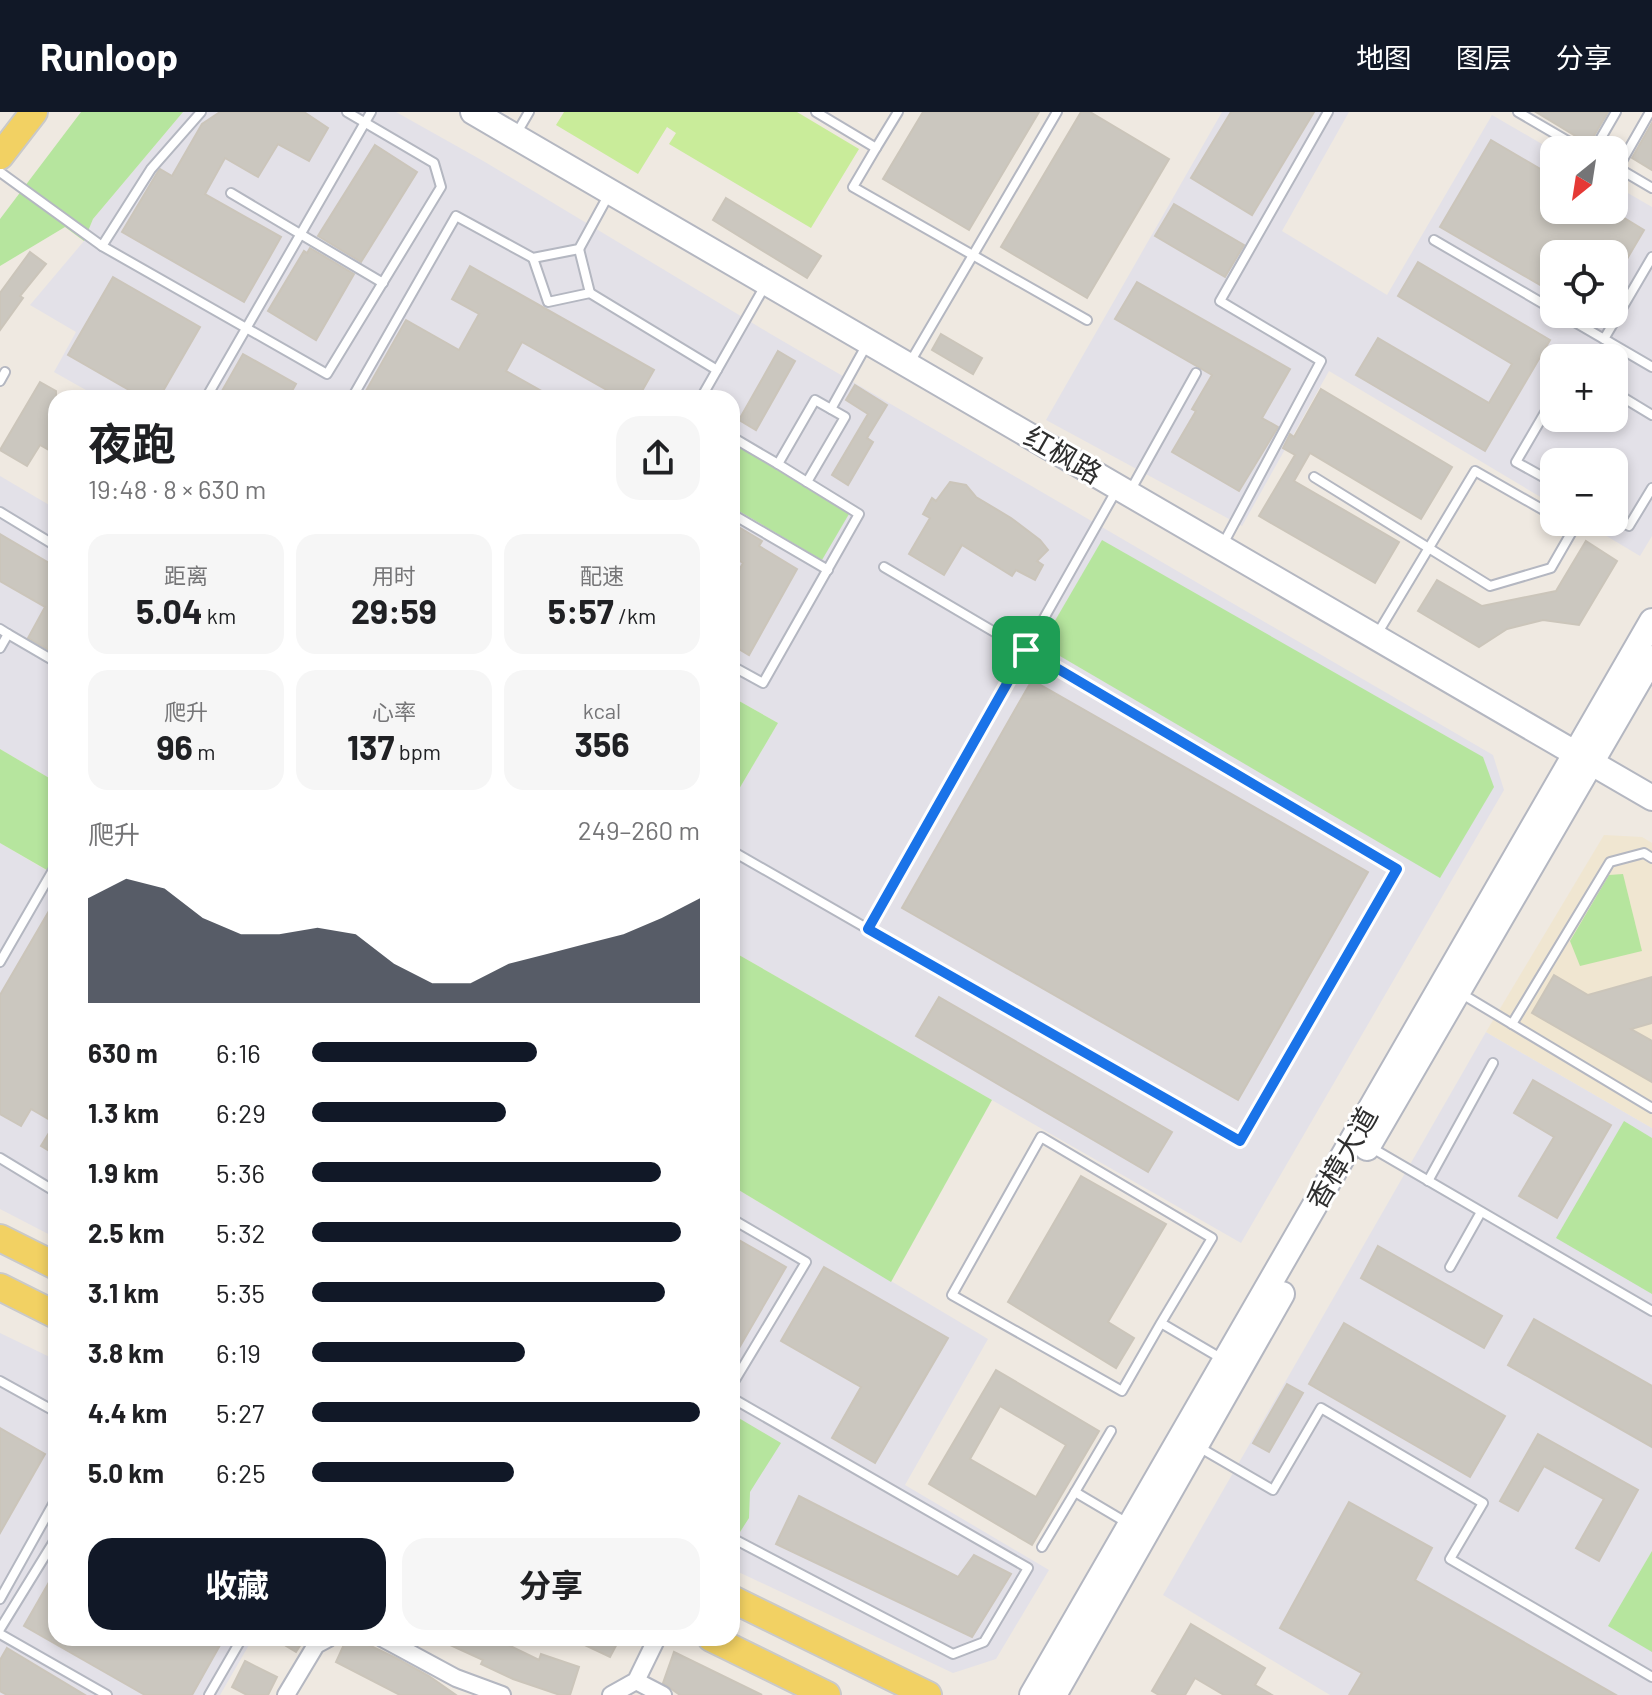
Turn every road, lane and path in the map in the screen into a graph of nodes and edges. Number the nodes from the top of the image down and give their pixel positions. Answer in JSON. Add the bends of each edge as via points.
{"nodes":[{"id":1,"x":34,"y":112,"type":"edge"},
{"id":2,"x":201,"y":112,"type":"edge"},
{"id":3,"x":347,"y":112,"type":"edge"},
{"id":4,"x":371,"y":112,"type":"edge"},
{"id":5,"x":529,"y":112,"type":"edge"},
{"id":6,"x":816,"y":112,"type":"edge"},
{"id":7,"x":898,"y":112,"type":"edge"},
{"id":8,"x":1057,"y":112,"type":"edge"},
{"id":9,"x":1328,"y":112,"type":"edge"},
{"id":10,"x":1518,"y":112,"type":"edge"},
{"id":11,"x":1616,"y":112,"type":"edge"},
{"id":12,"x":1650,"y":112,"type":"edge"},
{"id":13,"x":483,"y":114,"type":"edge"},
{"id":14,"x":365,"y":123,"type":"junction"},
{"id":15,"x":515,"y":136,"type":"junction"},
{"id":16,"x":1559,"y":136,"type":"edge"},
{"id":17,"x":1602,"y":136,"type":"edge"},
{"id":18,"x":876,"y":148,"type":"junction"},
{"id":19,"x":0,"y":156,"type":"edge"},
{"id":20,"x":0,"y":172,"type":"edge"},
{"id":21,"x":1652,"y":188,"type":"edge"},
{"id":22,"x":611,"y":192,"type":"junction"},
{"id":23,"x":231,"y":193,"type":"dead end"},
{"id":24,"x":300,"y":234,"type":"junction"},
{"id":25,"x":1434,"y":240,"type":"dead end"},
{"id":26,"x":102,"y":246,"type":"junction"},
{"id":27,"x":579,"y":249,"type":"junction"},
{"id":28,"x":973,"y":256,"type":"junction"},
{"id":29,"x":1652,"y":257,"type":"edge"},
{"id":30,"x":533,"y":258,"type":"junction"},
{"id":31,"x":383,"y":283,"type":"junction"},
{"id":32,"x":767,"y":283,"type":"junction"},
{"id":33,"x":590,"y":293,"type":"junction"},
{"id":34,"x":1540,"y":302,"type":"edge"},
{"id":35,"x":1087,"y":320,"type":"dead end"},
{"id":36,"x":1585,"y":328,"type":"edge"},
{"id":37,"x":246,"y":329,"type":"junction"},
{"id":38,"x":1604,"y":339,"type":"junction"},
{"id":39,"x":869,"y":342,"type":"junction"},
{"id":40,"x":908,"y":365,"type":"junction"},
{"id":41,"x":1652,"y":367,"type":"edge"},
{"id":42,"x":717,"y":370,"type":"junction"},
{"id":43,"x":1196,"y":373,"type":"dead end"},
{"id":44,"x":211,"y":390,"type":"edge"},
{"id":45,"x":357,"y":390,"type":"edge"},
{"id":46,"x":706,"y":390,"type":"edge"},
{"id":47,"x":1628,"y":400,"type":"edge"},
{"id":48,"x":831,"y":409,"type":"junction"},
{"id":49,"x":1652,"y":415,"type":"edge"},
{"id":50,"x":1540,"y":421,"type":"edge"},
{"id":51,"x":740,"y":442,"type":"edge"},
{"id":52,"x":778,"y":464,"type":"junction"},
{"id":53,"x":1540,"y":475,"type":"edge"},
{"id":54,"x":1314,"y":477,"type":"dead end"},
{"id":55,"x":807,"y":482,"type":"junction"},
{"id":56,"x":1652,"y":488,"type":"edge"},
{"id":57,"x":1124,"y":490,"type":"junction"},
{"id":58,"x":1648,"y":505,"type":"edge"},
{"id":59,"x":1540,"y":508,"type":"edge"},
{"id":60,"x":0,"y":512,"type":"edge"},
{"id":61,"x":740,"y":519,"type":"edge"},
{"id":62,"x":1628,"y":525,"type":"edge"},
{"id":63,"x":1569,"y":536,"type":"edge"},
{"id":64,"x":48,"y":541,"type":"edge"},
{"id":65,"x":1222,"y":547,"type":"junction"},
{"id":66,"x":1429,"y":548,"type":"junction"},
{"id":67,"x":884,"y":567,"type":"dead end"},
{"id":68,"x":828,"y":570,"type":"junction"},
{"id":69,"x":1652,"y":621,"type":"edge"},
{"id":70,"x":4,"y":632,"type":"edge"},
{"id":71,"x":1376,"y":637,"type":"junction"},
{"id":72,"x":0,"y":648,"type":"edge"},
{"id":73,"x":1026,"y":650,"type":"junction"},
{"id":74,"x":48,"y":657,"type":"edge"},
{"id":75,"x":1652,"y":658,"type":"edge"},
{"id":76,"x":740,"y":670,"type":"edge"},
{"id":77,"x":1583,"y":758,"type":"junction"},
{"id":78,"x":1652,"y":798,"type":"edge"},
{"id":79,"x":740,"y":856,"type":"edge"},
{"id":80,"x":1652,"y":858,"type":"edge"},
{"id":81,"x":48,"y":879,"type":"edge"},
{"id":82,"x":868,"y":929,"type":"junction"},
{"id":83,"x":0,"y":962,"type":"edge"},
{"id":84,"x":1458,"y":991,"type":"junction"},
{"id":85,"x":1512,"y":1024,"type":"junction"},
{"id":86,"x":1493,"y":1063,"type":"dead end"},
{"id":87,"x":1652,"y":1108,"type":"edge"},
{"id":88,"x":1368,"y":1145,"type":"junction"},
{"id":89,"x":0,"y":1158,"type":"edge"},
{"id":90,"x":1428,"y":1181,"type":"junction"},
{"id":91,"x":48,"y":1187,"type":"edge"},
{"id":92,"x":1481,"y":1212,"type":"junction"},
{"id":93,"x":740,"y":1224,"type":"edge"},
{"id":94,"x":0,"y":1238,"type":"edge"},
{"id":95,"x":48,"y":1262,"type":"edge"},
{"id":96,"x":1450,"y":1267,"type":"dead end"},
{"id":97,"x":3,"y":1295,"type":"edge"},
{"id":98,"x":1652,"y":1311,"type":"edge"},
{"id":99,"x":48,"y":1312,"type":"edge"},
{"id":100,"x":1161,"y":1323,"type":"junction"},
{"id":101,"x":1225,"y":1360,"type":"junction"},
{"id":102,"x":740,"y":1372,"type":"edge"},
{"id":103,"x":0,"y":1381,"type":"edge"},
{"id":104,"x":740,"y":1403,"type":"edge"},
{"id":105,"x":48,"y":1408,"type":"edge"},
{"id":106,"x":1111,"y":1431,"type":"dead end"},
{"id":107,"x":1197,"y":1445,"type":"junction"},
{"id":108,"x":1075,"y":1492,"type":"junction"},
{"id":109,"x":48,"y":1513,"type":"edge"},
{"id":110,"x":1130,"y":1525,"type":"junction"},
{"id":111,"x":740,"y":1542,"type":"edge"},
{"id":112,"x":1042,"y":1547,"type":"dead end"},
{"id":113,"x":48,"y":1551,"type":"edge"},
{"id":114,"x":0,"y":1599,"type":"edge"},
{"id":115,"x":740,"y":1603,"type":"edge"},
{"id":116,"x":0,"y":1631,"type":"edge"},
{"id":117,"x":237,"y":1646,"type":"edge"},
{"id":118,"x":315,"y":1646,"type":"edge"},
{"id":119,"x":397,"y":1646,"type":"edge"},
{"id":120,"x":653,"y":1646,"type":"edge"},
{"id":121,"x":727,"y":1646,"type":"edge"},
{"id":122,"x":1652,"y":1677,"type":"edge"},
{"id":123,"x":636,"y":1681,"type":"junction"},
{"id":124,"x":107,"y":1695,"type":"edge"},
{"id":125,"x":209,"y":1695,"type":"edge"},
{"id":126,"x":286,"y":1695,"type":"edge"},
{"id":127,"x":502,"y":1695,"type":"edge"},
{"id":128,"x":611,"y":1695,"type":"edge"},
{"id":129,"x":663,"y":1695,"type":"edge"},
{"id":130,"x":827,"y":1695,"type":"edge"},
{"id":131,"x":928,"y":1695,"type":"edge"},
{"id":132,"x":1032,"y":1695,"type":"edge"},
{"id":133,"x":1054,"y":1695,"type":"edge"}],
"edges":[{"from":1,"to":19,"type":"main road"},
{"from":2,"to":26,"type":"lane","via":[[151,169]]},
{"from":3,"to":14,"type":"lane"},
{"from":4,"to":14,"type":"lane"},
{"from":5,"to":15,"type":"lane"},
{"from":6,"to":18,"type":"lane"},
{"from":7,"to":18,"type":"lane"},
{"from":8,"to":28,"type":"lane"},
{"from":9,"to":65,"type":"lane","via":[[1220,301],[1321,361]]},
{"from":10,"to":16,"type":"lane"},
{"from":11,"to":17,"type":"lane"},
{"from":12,"to":21,"type":"lane","via":[[1618,168]]},
{"from":13,"to":15,"type":"main road","name":"红枫路"},
{"from":14,"to":24,"type":"lane"},
{"from":14,"to":31,"type":"lane","via":[[434,163],[441,187]]},
{"from":15,"to":22,"type":"main road","name":"红枫路"},
{"from":18,"to":28,"type":"lane","via":[[853,187]]},
{"from":20,"to":26,"type":"lane"},
{"from":22,"to":27,"type":"lane"},
{"from":22,"to":32,"type":"main road","name":"红枫路"},
{"from":23,"to":24,"type":"lane"},
{"from":24,"to":31,"type":"lane"},
{"from":24,"to":37,"type":"lane"},
{"from":25,"to":34,"type":"lane"},
{"from":26,"to":37,"type":"lane"},
{"from":27,"to":30,"type":"lane"},
{"from":27,"to":33,"type":"lane"},
{"from":28,"to":35,"type":"lane"},
{"from":28,"to":40,"type":"lane"},
{"from":29,"to":38,"type":"lane"},
{"from":30,"to":33,"type":"lane","via":[[548,302]]},
{"from":30,"to":45,"type":"lane","via":[[456,216]]},
{"from":31,"to":37,"type":"lane","via":[[327,374]]},
{"from":32,"to":39,"type":"main road","name":"红枫路"},
{"from":32,"to":42,"type":"lane"},
{"from":33,"to":42,"type":"lane"},
{"from":36,"to":38,"type":"lane"},
{"from":37,"to":44,"type":"lane"},
{"from":38,"to":41,"type":"lane"},
{"from":39,"to":40,"type":"main road","name":"红枫路"},
{"from":39,"to":48,"type":"lane"},
{"from":40,"to":57,"type":"main road","name":"红枫路"},
{"from":42,"to":46,"type":"lane"},
{"from":43,"to":57,"type":"lane"},
{"from":47,"to":49,"type":"lane"},
{"from":48,"to":52,"type":"lane","via":[[815,400]]},
{"from":48,"to":55,"type":"lane","via":[[845,417]]},
{"from":50,"to":53,"type":"lane","via":[[1516,462]]},
{"from":51,"to":52,"type":"lane"},
{"from":52,"to":55,"type":"lane"},
{"from":54,"to":66,"type":"lane"},
{"from":55,"to":68,"type":"lane","via":[[859,514]]},
{"from":56,"to":58,"type":"lane"},
{"from":57,"to":65,"type":"main road","name":"红枫路"},
{"from":57,"to":73,"type":"lane"},
{"from":58,"to":62,"type":"lane"},
{"from":59,"to":66,"type":"lane","via":[[1475,471]]},
{"from":60,"to":64,"type":"lane"},
{"from":61,"to":68,"type":"lane"},
{"from":63,"to":66,"type":"lane","via":[[1551,568],[1490,586]]},
{"from":65,"to":71,"type":"main road","name":"红枫路"},
{"from":66,"to":71,"type":"lane"},
{"from":67,"to":73,"type":"lane"},
{"from":68,"to":76,"type":"lane","via":[[763,683]]},
{"from":69,"to":77,"type":"main road","name":"香樟大道"},
{"from":70,"to":72,"type":"lane"},
{"from":70,"to":74,"type":"lane"},
{"from":71,"to":77,"type":"main road","name":"红枫路"},
{"from":73,"to":82,"type":"lane"},
{"from":73,"to":82,"type":"lane","via":[[1397,869],[1240,1141]]},
{"from":75,"to":77,"type":"main road","name":"香樟大道"},
{"from":77,"to":78,"type":"main road","name":"红枫路"},
{"from":77,"to":84,"type":"main road","name":"香樟大道"},
{"from":77,"to":101,"type":"main road","name":"香樟大道"},
{"from":79,"to":82,"type":"lane"},
{"from":80,"to":85,"type":"lane","via":[[1644,853],[1610,862]]},
{"from":81,"to":83,"type":"lane"},
{"from":84,"to":85,"type":"lane"},
{"from":84,"to":88,"type":"main road","name":"香樟大道"},
{"from":85,"to":87,"type":"lane"},
{"from":86,"to":90,"type":"lane"},
{"from":88,"to":90,"type":"lane"},
{"from":88,"to":107,"type":"main road","name":"香樟大道"},
{"from":89,"to":91,"type":"lane"},
{"from":90,"to":92,"type":"lane"},
{"from":92,"to":96,"type":"lane"},
{"from":92,"to":98,"type":"lane"},
{"from":93,"to":102,"type":"lane","via":[[806,1262]]},
{"from":94,"to":95,"type":"main road"},
{"from":97,"to":99,"type":"main road"},
{"from":100,"to":100,"type":"lane","via":[[1212,1238],[1041,1137],[952,1295],[1122,1391]]},
{"from":100,"to":101,"type":"lane"},
{"from":101,"to":110,"type":"main road","name":"香樟大道"},
{"from":103,"to":105,"type":"lane"},
{"from":104,"to":111,"type":"lane","via":[[1028,1568],[984,1642],[953,1654]]},
{"from":106,"to":108,"type":"lane"},
{"from":107,"to":122,"type":"lane","via":[[1273,1490],[1321,1408],[1483,1503],[1450,1559]]},
{"from":107,"to":133,"type":"main road","name":"香樟大道"},
{"from":108,"to":110,"type":"lane"},
{"from":108,"to":112,"type":"lane"},
{"from":109,"to":114,"type":"lane"},
{"from":110,"to":132,"type":"main road","name":"香樟大道"},
{"from":113,"to":116,"type":"lane"},
{"from":115,"to":131,"type":"main road"},
{"from":116,"to":124,"type":"lane"},
{"from":117,"to":125,"type":"lane"},
{"from":118,"to":126,"type":"street"},
{"from":119,"to":127,"type":"street","via":[[456,1678]]},
{"from":120,"to":123,"type":"street"},
{"from":121,"to":130,"type":"main road"},
{"from":123,"to":128,"type":"street"},
{"from":123,"to":129,"type":"street"}]}
